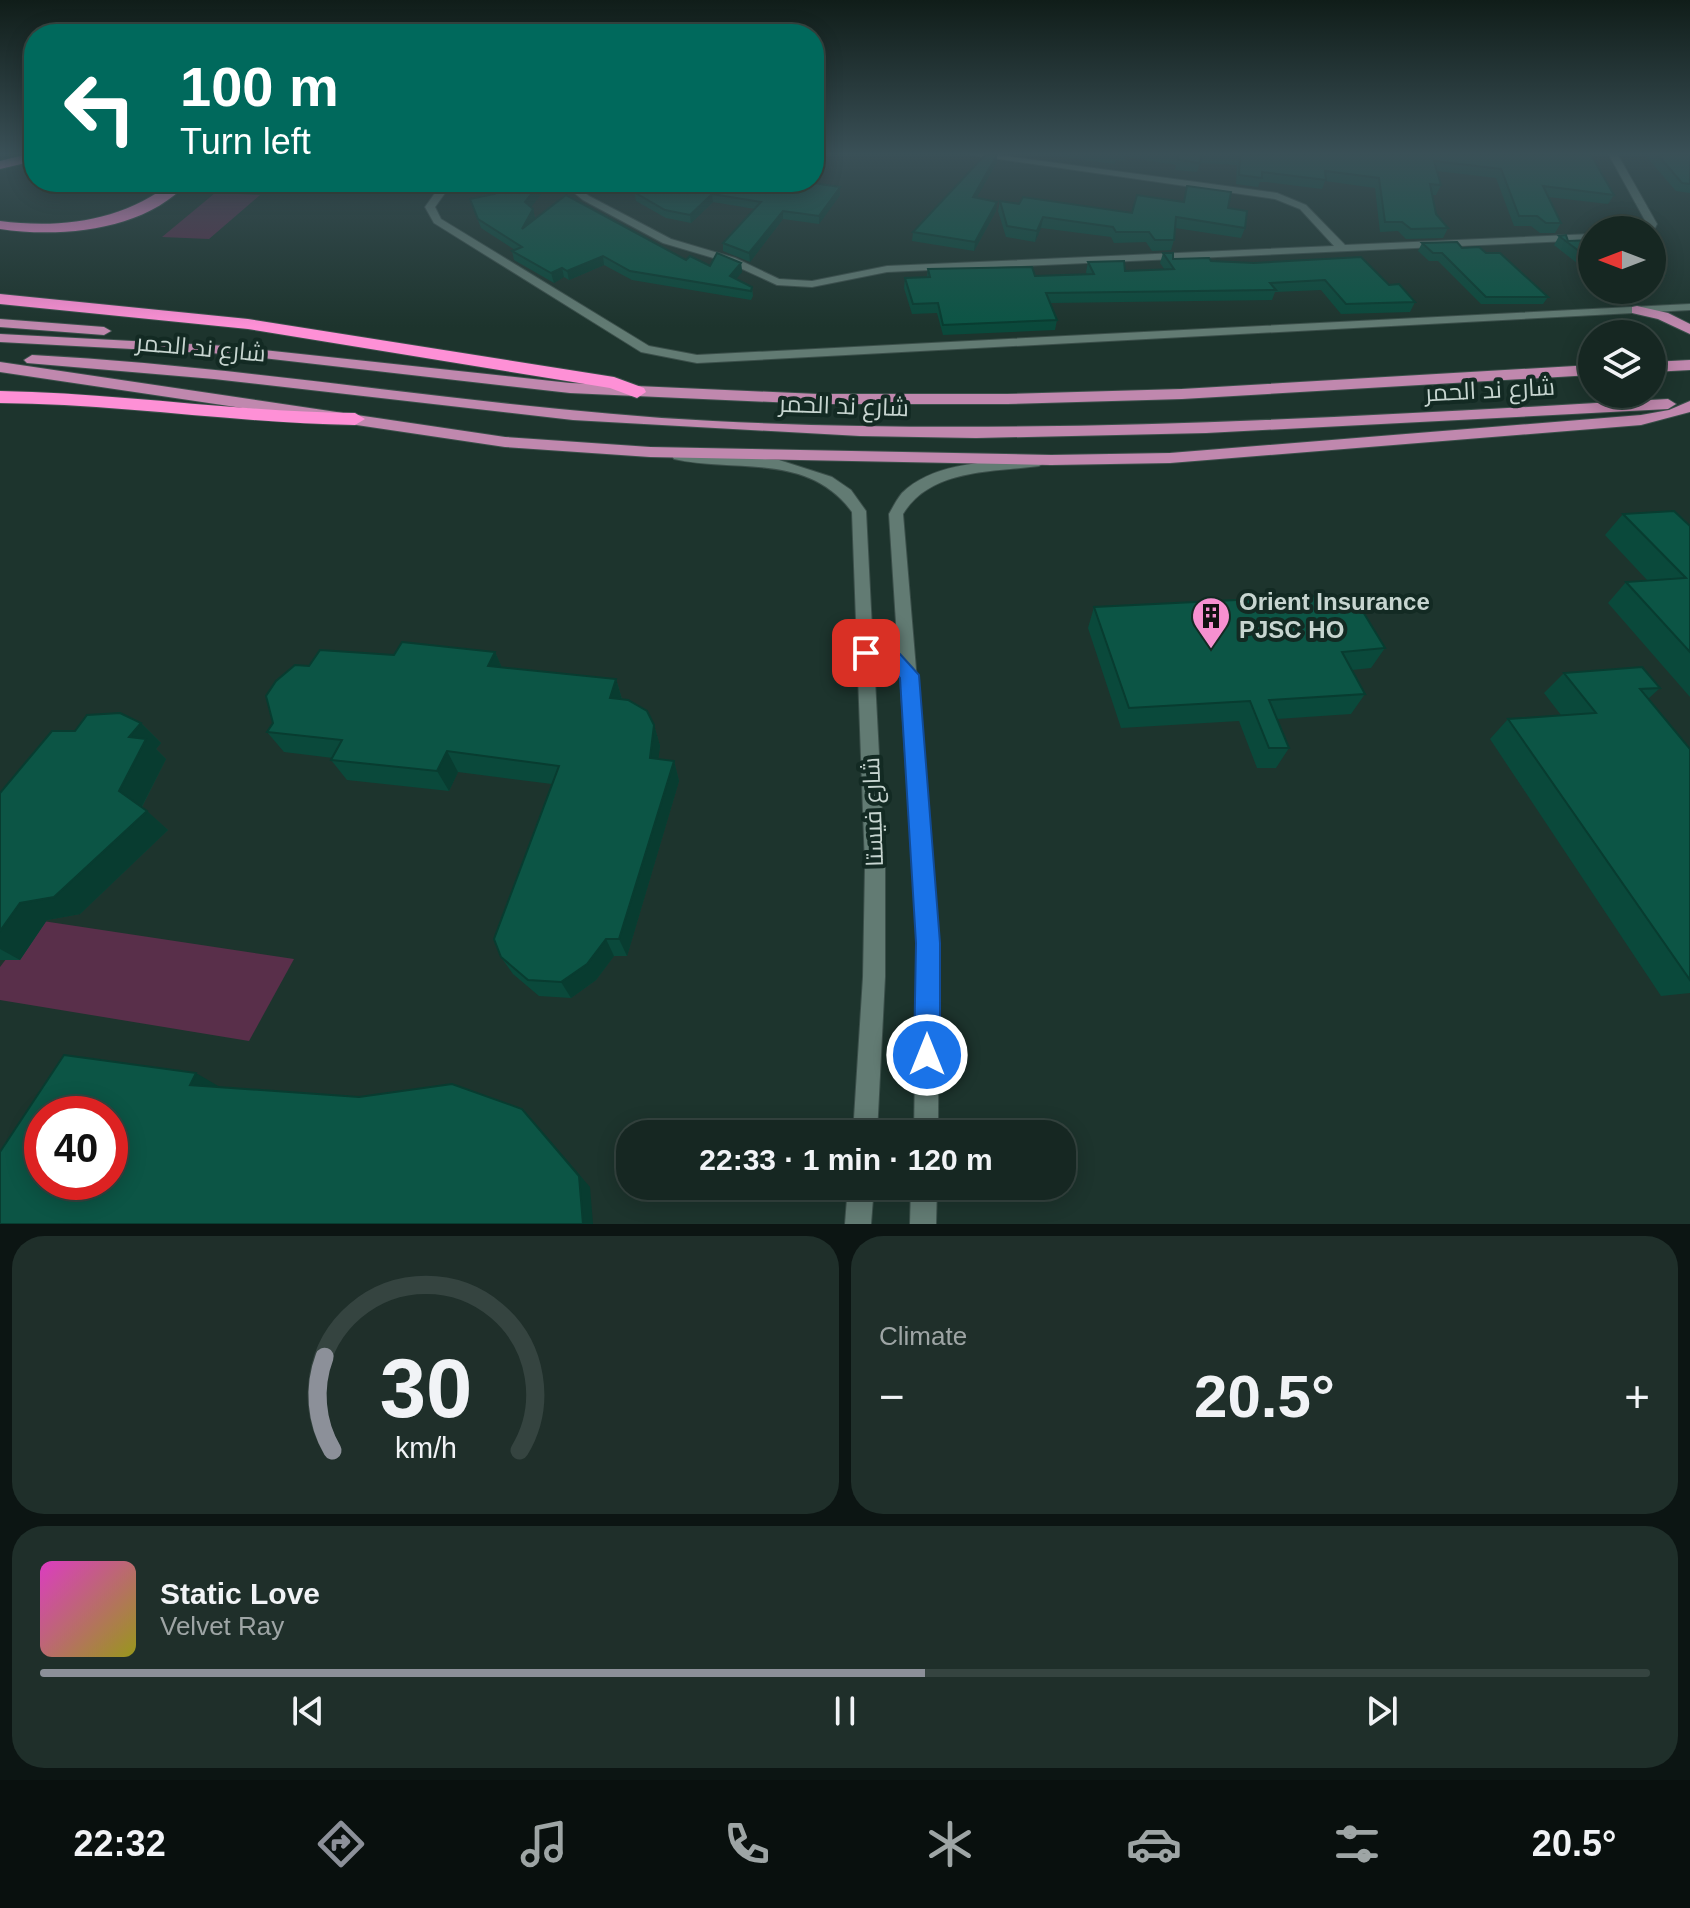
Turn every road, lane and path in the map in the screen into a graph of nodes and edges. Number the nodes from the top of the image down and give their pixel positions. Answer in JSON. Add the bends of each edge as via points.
{"nodes":[{"id":1,"x":128,"y":212,"type":"edge"},
{"id":2,"x":433,"y":212,"type":"edge"},
{"id":3,"x":613,"y":212,"type":"edge"},
{"id":4,"x":1308,"y":212,"type":"edge"},
{"id":5,"x":0,"y":225,"type":"edge"},
{"id":6,"x":1578,"y":238,"type":"edge"},
{"id":7,"x":1343,"y":249,"type":"junction"},
{"id":8,"x":0,"y":299,"type":"edge"},
{"id":9,"x":1690,"y":307,"type":"edge"},
{"id":10,"x":1637,"y":310,"type":"junction"},
{"id":11,"x":0,"y":323,"type":"edge"},
{"id":12,"x":1690,"y":330,"type":"edge"},
{"id":13,"x":0,"y":338,"type":"edge"},
{"id":14,"x":227,"y":350,"type":"junction"},
{"id":15,"x":1690,"y":353,"type":"edge"},
{"id":16,"x":0,"y":359,"type":"edge"},
{"id":17,"x":1666,"y":362,"type":"edge"},
{"id":18,"x":1690,"y":365,"type":"edge"},
{"id":19,"x":1666,"y":366,"type":"edge"},
{"id":20,"x":0,"y":367,"type":"edge"},
{"id":21,"x":1578,"y":371,"type":"edge"},
{"id":22,"x":0,"y":380,"type":"edge"},
{"id":23,"x":153,"y":388,"type":"junction"},
{"id":24,"x":637,"y":392,"type":"junction"},
{"id":25,"x":0,"y":397,"type":"edge"},
{"id":26,"x":1690,"y":405,"type":"edge"},
{"id":27,"x":355,"y":419,"type":"junction"},
{"id":28,"x":650,"y":452,"type":"junction"},
{"id":29,"x":1051,"y":460,"type":"junction"},
{"id":30,"x":866,"y":653,"type":"junction"},
{"id":31,"x":910,"y":675,"type":"junction"},
{"id":32,"x":866,"y":1120,"type":"edge"},
{"id":33,"x":926,"y":1120,"type":"edge"},
{"id":34,"x":860,"y":1200,"type":"edge"},
{"id":35,"x":924,"y":1200,"type":"edge"},
{"id":36,"x":858,"y":1224,"type":"edge"},
{"id":37,"x":923,"y":1224,"type":"edge"}],
"edges":[{"from":1,"to":5,"type":"highway","via":[[52,229]]},
{"from":2,"to":10,"type":"street","via":[[437,221],[626,339],[669,356],[727,358]]},
{"from":3,"to":7,"type":"street","via":[[677,246],[731,260],[767,279],[800,285],[875,270]]},
{"from":4,"to":7,"type":"street"},
{"from":6,"to":7,"type":"street"},
{"from":8,"to":24,"type":"highway","via":[[248,324],[605,382]]},
{"from":9,"to":10,"type":"street"},
{"from":10,"to":12,"type":"main road"},
{"from":11,"to":14,"type":"main road","via":[[180,339]]},
{"from":13,"to":14,"type":"main road","name":"شارع ند الحمر"},
{"from":14,"to":24,"type":"main road","name":"شارع ند الحمر"},
{"from":15,"to":17,"type":"main road"},
{"from":16,"to":26,"type":"main road","name":"شارع ند الحمر","via":[[256,376],[576,416],[911,433],[1206,429]]},
{"from":18,"to":19,"type":"main road"},
{"from":20,"to":23,"type":"main road"},
{"from":21,"to":24,"type":"main road","name":"شارع ند الحمر","via":[[1063,398],[817,399]]},
{"from":22,"to":23,"type":"main road"},
{"from":23,"to":27,"type":"main road"},
{"from":25,"to":27,"type":"highway","via":[[66,398],[271,418]]},
{"from":26,"to":29,"type":"main road","via":[[1641,420],[1405,441],[1170,458]]},
{"from":27,"to":28,"type":"main road","via":[[505,442]]},
{"from":28,"to":29,"type":"main road"},
{"from":28,"to":30,"type":"street","name":"شارع فيستا","via":[[804,470],[847,493],[861,521]]},
{"from":29,"to":31,"type":"street","name":"شارع فيستا","via":[[931,479],[899,504],[895,524]]},
{"from":30,"to":31,"type":"street","via":[[893,659]]},
{"from":30,"to":32,"type":"street","name":"شارع فيستا","via":[[875,866]]},
{"from":31,"to":33,"type":"street","name":"شارع فيستا","via":[[928,943]]},
{"from":34,"to":36,"type":"street"},
{"from":35,"to":37,"type":"street"}]}
